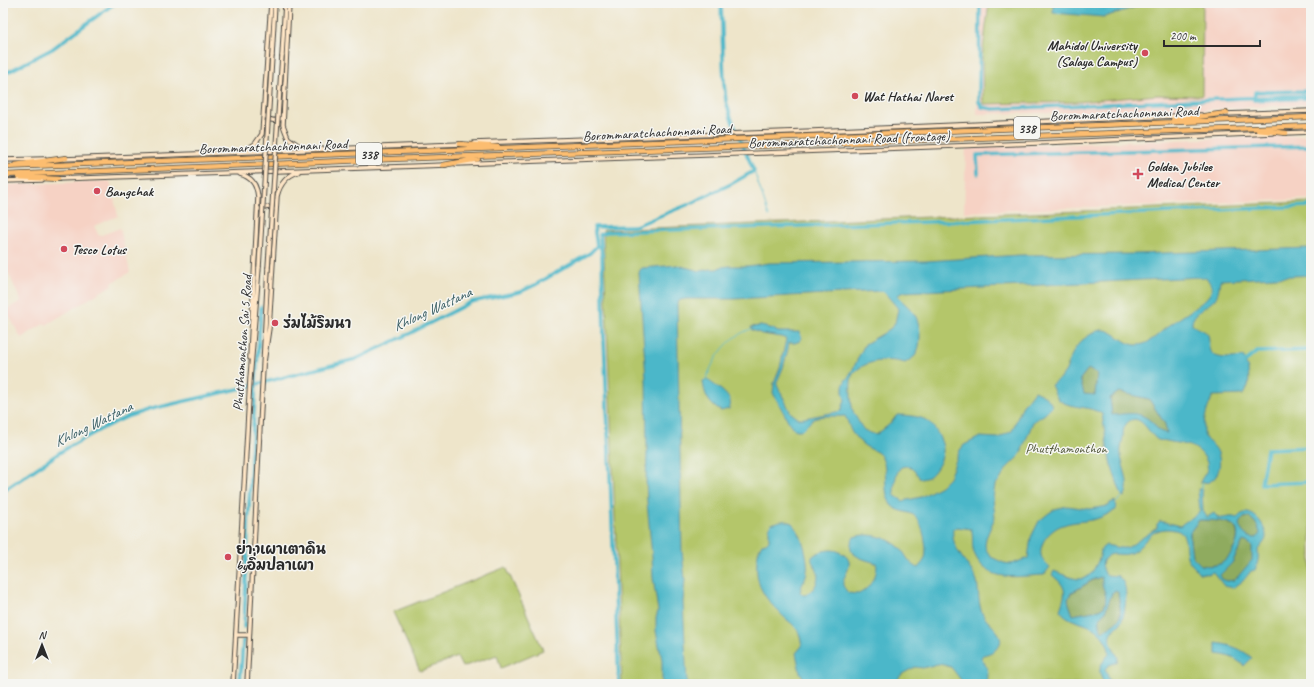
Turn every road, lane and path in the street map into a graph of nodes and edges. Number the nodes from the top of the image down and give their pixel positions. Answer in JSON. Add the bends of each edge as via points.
{"nodes":[{"id":1,"x":271,"y":3,"type":"edge"},
{"id":2,"x":275,"y":3,"type":"edge"},
{"id":3,"x":285,"y":3,"type":"edge"},
{"id":4,"x":289,"y":3,"type":"edge"},
{"id":5,"x":264,"y":110,"type":"junction"},
{"id":6,"x":1311,"y":111,"type":"edge"},
{"id":7,"x":283,"y":114,"type":"junction"},
{"id":8,"x":1227,"y":114,"type":"junction"},
{"id":9,"x":1311,"y":117,"type":"edge"},
{"id":10,"x":1138,"y":124,"type":"junction"},
{"id":11,"x":1311,"y":126,"type":"edge"},
{"id":12,"x":1220,"y":129,"type":"junction"},
{"id":13,"x":1311,"y":132,"type":"edge"},
{"id":14,"x":1286,"y":133,"type":"junction"},
{"id":15,"x":460,"y":144,"type":"junction"},
{"id":16,"x":519,"y":149,"type":"junction"},
{"id":17,"x":305,"y":150,"type":"junction"},
{"id":18,"x":243,"y":152,"type":"junction"},
{"id":19,"x":522,"y":155,"type":"junction"},
{"id":20,"x":66,"y":158,"type":"junction"},
{"id":21,"x":3,"y":160,"type":"edge"},
{"id":22,"x":443,"y":165,"type":"junction"},
{"id":23,"x":3,"y":167,"type":"edge"},
{"id":24,"x":305,"y":170,"type":"junction"},
{"id":25,"x":235,"y":172,"type":"junction"},
{"id":26,"x":3,"y":175,"type":"edge"},
{"id":27,"x":58,"y":179,"type":"junction"},
{"id":28,"x":3,"y":181,"type":"edge"},
{"id":29,"x":257,"y":210,"type":"junction"},
{"id":30,"x":276,"y":214,"type":"junction"},
{"id":31,"x":251,"y":371,"type":"junction"},
{"id":32,"x":262,"y":371,"type":"junction"},
{"id":33,"x":236,"y":634,"type":"junction"},
{"id":34,"x":250,"y":635,"type":"junction"},
{"id":35,"x":233,"y":684,"type":"edge"},
{"id":36,"x":247,"y":684,"type":"edge"}],
"edges":[{"from":1,"to":5,"type":"main road"},
{"from":2,"to":31,"type":"main road","name":"Phutthamonthon Sai 5 Road","bridge":true},
{"from":3,"to":32,"type":"main road","name":"Phutthamonthon Sai 5 Road","bridge":true},
{"from":4,"to":7,"type":"main road"},
{"from":5,"to":7,"type":"main road","via":[[270,119],[280,119]]},
{"from":5,"to":18,"type":"main road","via":[[259,140]]},
{"from":6,"to":8,"type":"main road","name":"Borommaratchachonnani Road (frontage)","number":"338"},
{"from":7,"to":17,"type":"main road","via":[[283,125],[288,138]]},
{"from":8,"to":10,"type":"highway"},
{"from":8,"to":15,"type":"main road","name":"Borommaratchachonnani Road (frontage)","number":"338"},
{"from":9,"to":10,"type":"highway","name":"Borommaratchachonnani Road","number":"338"},
{"from":10,"to":16,"type":"highway","name":"Borommaratchachonnani Road","number":"338"},
{"from":11,"to":12,"type":"highway","name":"Borommaratchachonnani Road","number":"338"},
{"from":12,"to":14,"type":"highway"},
{"from":12,"to":19,"type":"highway","name":"Borommaratchachonnani Road","number":"338"},
{"from":13,"to":14,"type":"main road","name":"Borommaratchachonnani Road (frontage)","number":"338"},
{"from":14,"to":22,"type":"main road","name":"Borommaratchachonnani Road (frontage)","number":"338"},
{"from":15,"to":16,"type":"highway"},
{"from":15,"to":17,"type":"main road","name":"Borommaratchachonnani Road (frontage)","number":"338"},
{"from":16,"to":23,"type":"highway","name":"Borommaratchachonnani Road","number":"338"},
{"from":17,"to":18,"type":"main road","name":"Borommaratchachonnani Road (frontage)","number":"338"},
{"from":18,"to":20,"type":"main road","name":"Borommaratchachonnani Road (frontage)","number":"338"},
{"from":19,"to":22,"type":"highway"},
{"from":19,"to":26,"type":"highway","name":"Borommaratchachonnani Road","number":"338"},
{"from":20,"to":21,"type":"main road","name":"Borommaratchachonnani Road (frontage)","number":"338"},
{"from":20,"to":23,"type":"highway"},
{"from":22,"to":24,"type":"main road","name":"Borommaratchachonnani Road (frontage)","number":"338"},
{"from":24,"to":25,"type":"main road","name":"Borommaratchachonnani Road (frontage)","number":"338"},
{"from":24,"to":30,"type":"main road","via":[[289,176],[282,184],[277,196]]},
{"from":25,"to":27,"type":"main road","name":"Borommaratchachonnani Road (frontage)","number":"338"},
{"from":25,"to":29,"type":"main road","via":[[249,177],[256,185]]},
{"from":26,"to":27,"type":"highway"},
{"from":27,"to":28,"type":"main road","name":"Borommaratchachonnani Road (frontage)","number":"338"},
{"from":29,"to":30,"type":"main road","via":[[268,207]]},
{"from":29,"to":31,"type":"main road"},
{"from":30,"to":32,"type":"main road","via":[[268,332]]},
{"from":31,"to":33,"type":"main road","name":"Phutthamonthon Sai 5 Road"},
{"from":32,"to":34,"type":"main road","name":"Phutthamonthon Sai 5 Road"},
{"from":33,"to":34,"type":"main road"},
{"from":33,"to":35,"type":"main road","name":"Phutthamonthon Sai 5 Road"},
{"from":34,"to":36,"type":"main road","name":"Phutthamonthon Sai 5 Road"}]}
